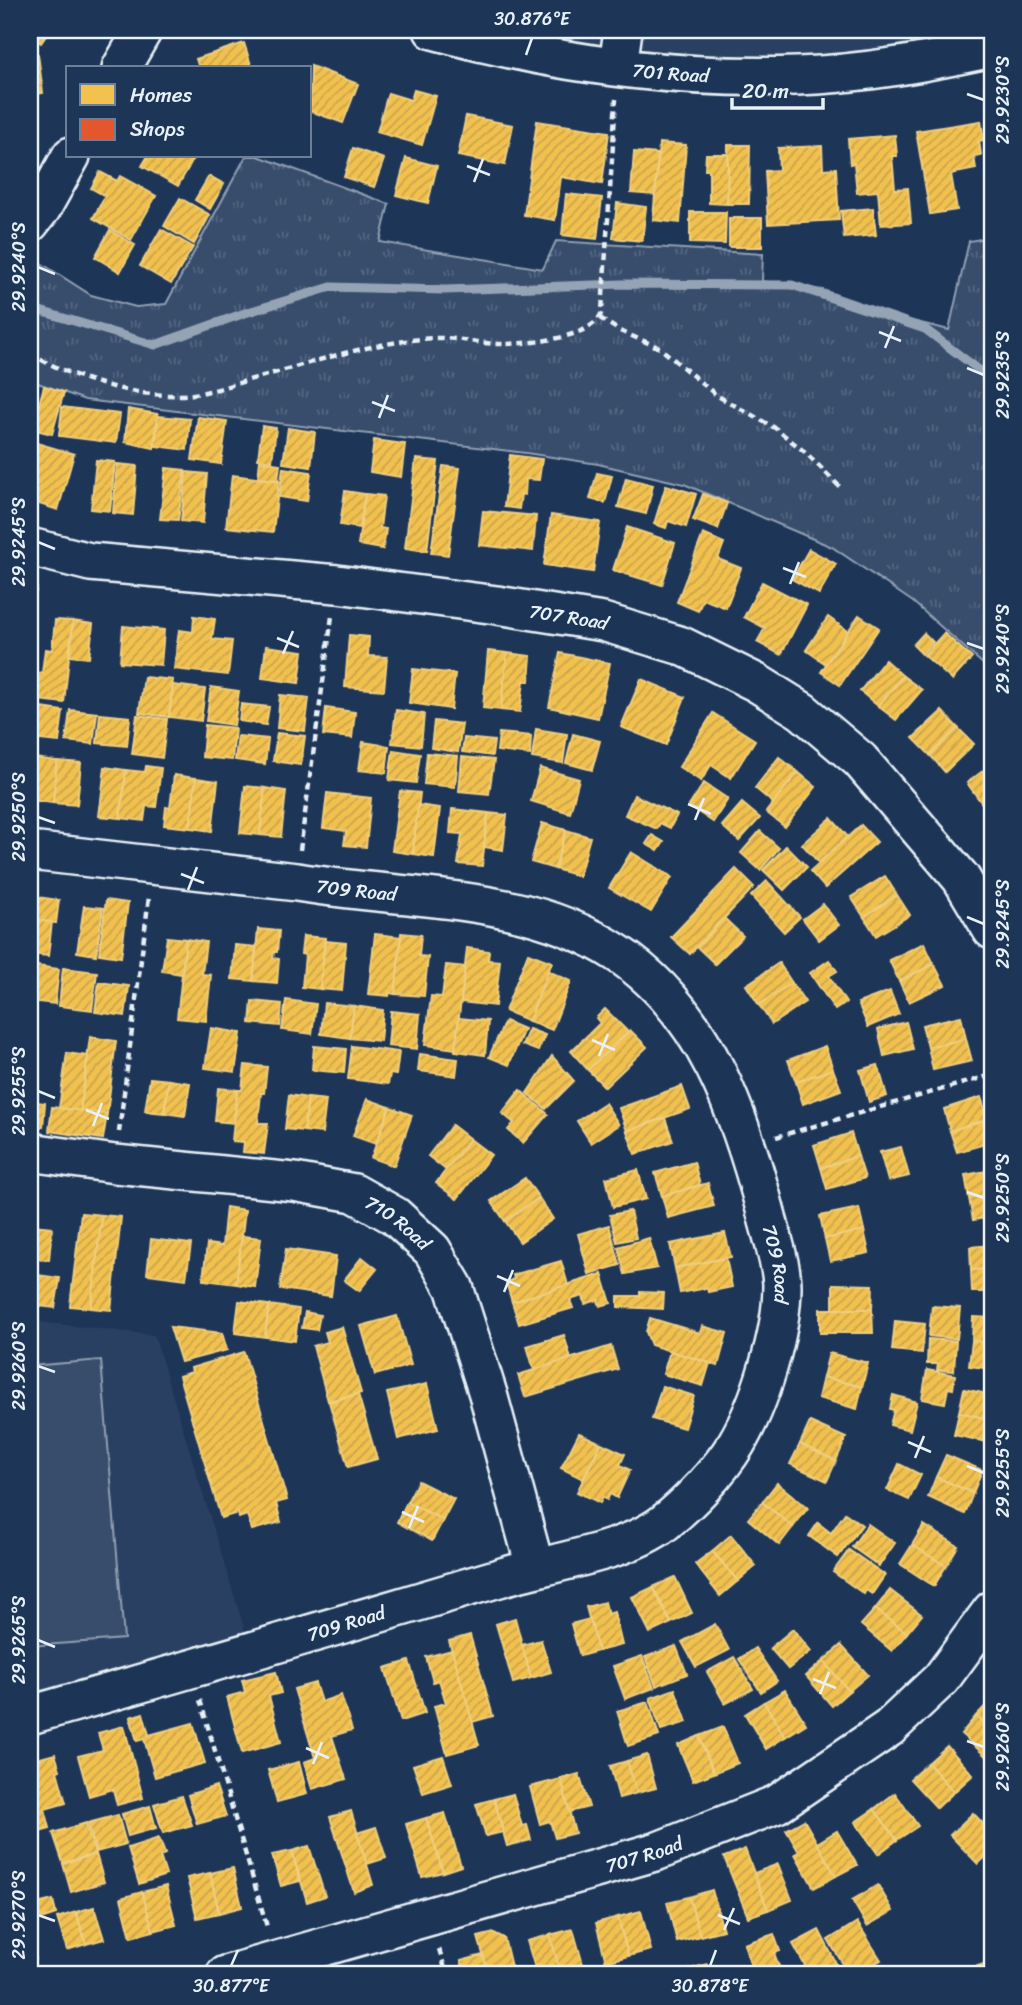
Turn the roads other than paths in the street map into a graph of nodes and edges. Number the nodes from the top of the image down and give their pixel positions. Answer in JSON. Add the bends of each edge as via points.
{"nodes":[{"id":1,"x":142,"y":30,"type":"edge"},
{"id":2,"x":433,"y":30,"type":"edge"},
{"id":3,"x":623,"y":30,"type":"edge"},
{"id":4,"x":992,"y":48,"type":"edge"},
{"id":5,"x":122,"y":66,"type":"edge"},
{"id":6,"x":618,"y":66,"type":"junction"},
{"id":7,"x":70,"y":158,"type":"edge"},
{"id":8,"x":30,"y":223,"type":"edge"},
{"id":9,"x":30,"y":547,"type":"edge"},
{"id":10,"x":30,"y":851,"type":"edge"},
{"id":11,"x":992,"y":930,"type":"edge"},
{"id":12,"x":30,"y":1152,"type":"edge"},
{"id":13,"x":536,"y":1567,"type":"junction"},
{"id":14,"x":992,"y":1610,"type":"edge"},
{"id":15,"x":30,"y":1715,"type":"edge"},
{"id":16,"x":225,"y":1975,"type":"edge"}],
"edges":[{"from":1,"to":5,"type":"street"},
{"from":2,"to":6,"type":"street","name":"701 Road","via":[[554,59]]},
{"from":3,"to":6,"type":"street"},
{"from":4,"to":6,"type":"street","name":"701 Road","via":[[889,67],[797,76],[686,75]]},
{"from":7,"to":8,"type":"street"},
{"from":9,"to":11,"type":"street","name":"707 Road","via":[[90,562],[337,584],[603,622],[682,646],[802,711],[860,760],[961,878]]},
{"from":10,"to":13,"type":"street","name":"709 Road","via":[[446,900],[530,915],[577,931],[619,955],[668,995],[702,1041],[748,1144],[782,1282],[776,1338],[735,1447],[701,1488],[662,1525],[622,1546]]},
{"from":12,"to":13,"type":"street","name":"710 Road","via":[[294,1182],[354,1193],[395,1216],[432,1250],[453,1287]]},
{"from":13,"to":15,"type":"street","name":"709 Road"},
{"from":14,"to":16,"type":"street","name":"707 Road","via":[[941,1679],[888,1728],[777,1804],[658,1851]]}]}
